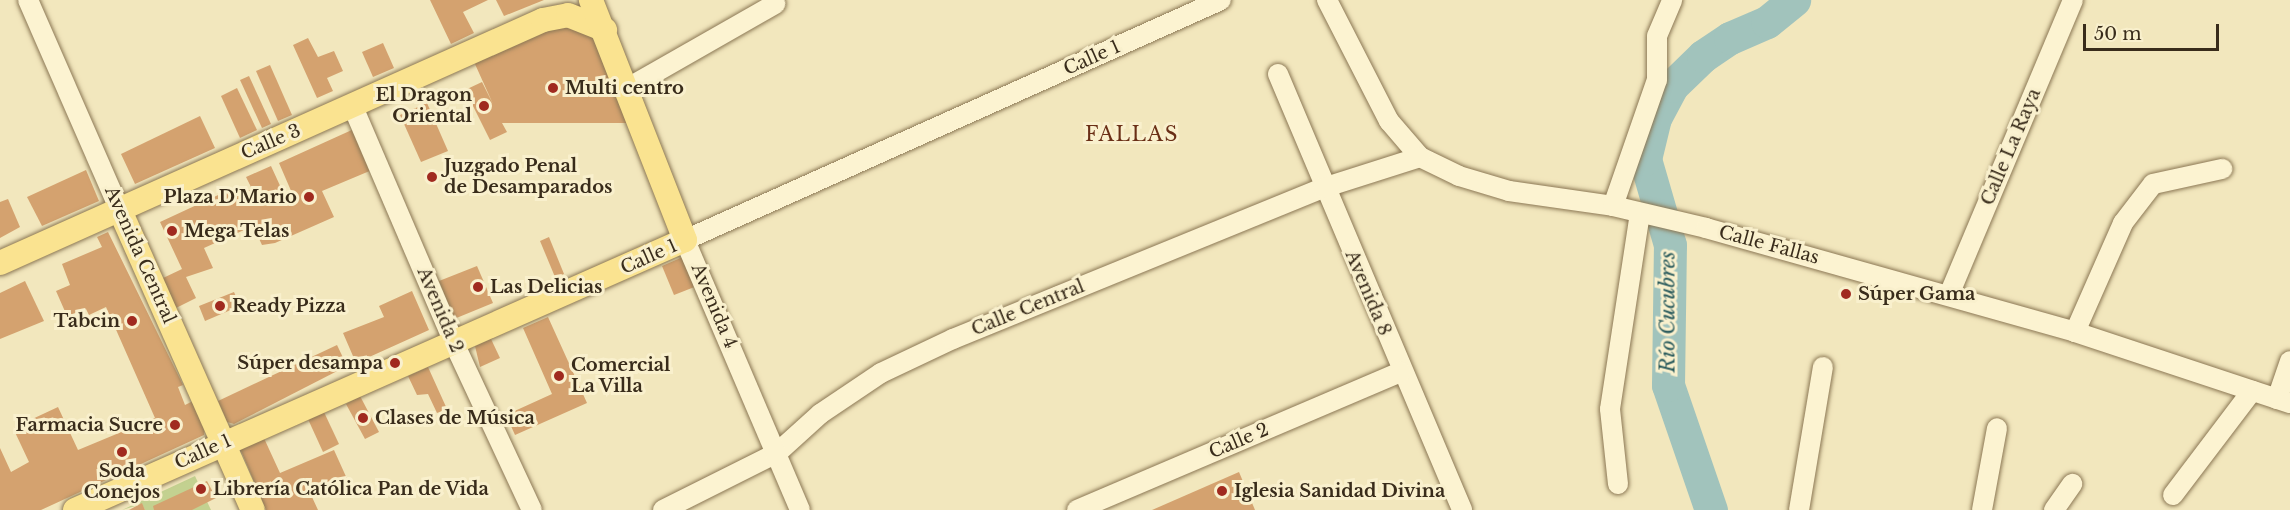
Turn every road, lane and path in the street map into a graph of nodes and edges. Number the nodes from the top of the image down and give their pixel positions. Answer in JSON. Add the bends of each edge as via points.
{"nodes":[{"id":1,"x":28,"y":0,"type":"edge"},
{"id":2,"x":591,"y":0,"type":"edge"},
{"id":3,"x":1221,"y":0,"type":"edge"},
{"id":4,"x":1327,"y":0,"type":"edge"},
{"id":5,"x":1672,"y":0,"type":"edge"},
{"id":6,"x":2073,"y":0,"type":"edge"},
{"id":7,"x":775,"y":4,"type":"dead end"},
{"id":8,"x":547,"y":10,"type":"edge"},
{"id":9,"x":605,"y":30,"type":"junction"},
{"id":10,"x":1278,"y":74,"type":"dead end"},
{"id":11,"x":626,"y":88,"type":"junction"},
{"id":12,"x":353,"y":107,"type":"junction"},
{"id":13,"x":1420,"y":157,"type":"junction"},
{"id":14,"x":2222,"y":169,"type":"dead end"},
{"id":15,"x":1323,"y":188,"type":"junction"},
{"id":16,"x":1613,"y":206,"type":"junction"},
{"id":17,"x":119,"y":208,"type":"junction"},
{"id":18,"x":1644,"y":214,"type":"junction"},
{"id":19,"x":686,"y":240,"type":"junction"},
{"id":20,"x":0,"y":263,"type":"edge"},
{"id":21,"x":1949,"y":295,"type":"junction"},
{"id":22,"x":2075,"y":332,"type":"junction"},
{"id":23,"x":454,"y":343,"type":"junction"},
{"id":24,"x":2290,"y":361,"type":"edge"},
{"id":25,"x":1823,"y":367,"type":"dead end"},
{"id":26,"x":1401,"y":372,"type":"junction"},
{"id":27,"x":2252,"y":391,"type":"junction"},
{"id":28,"x":2283,"y":401,"type":"edge"},
{"id":29,"x":1997,"y":428,"type":"dead end"},
{"id":30,"x":223,"y":443,"type":"junction"},
{"id":31,"x":777,"y":453,"type":"junction"},
{"id":32,"x":1618,"y":484,"type":"dead end"},
{"id":33,"x":2072,"y":484,"type":"dead end"},
{"id":34,"x":2173,"y":495,"type":"dead end"},
{"id":35,"x":75,"y":510,"type":"edge"},
{"id":36,"x":252,"y":510,"type":"edge"},
{"id":37,"x":532,"y":510,"type":"edge"},
{"id":38,"x":663,"y":510,"type":"edge"},
{"id":39,"x":800,"y":510,"type":"edge"},
{"id":40,"x":1077,"y":510,"type":"edge"},
{"id":41,"x":1462,"y":510,"type":"edge"},
{"id":42,"x":1799,"y":510,"type":"edge"},
{"id":43,"x":1982,"y":510,"type":"edge"},
{"id":44,"x":2054,"y":510,"type":"edge"}],
"edges":[{"from":1,"to":17,"type":"street","name":"Avenida Central"},
{"from":2,"to":9,"type":"main road","name":"Avenida 4"},
{"from":3,"to":19,"type":"street","name":"Calle 1"},
{"from":4,"to":13,"type":"street","name":"Calle Fallas","via":[[1389,121]]},
{"from":5,"to":16,"type":"street","via":[[1657,36],[1658,80]]},
{"from":6,"to":21,"type":"street","name":"Calle La Raya"},
{"from":7,"to":11,"type":"street"},
{"from":8,"to":9,"type":"main road","name":"Calle 3"},
{"from":8,"to":12,"type":"main road","name":"Calle 3"},
{"from":9,"to":11,"type":"main road","name":"Avenida 4"},
{"from":10,"to":15,"type":"street","name":"Avenida 8"},
{"from":11,"to":19,"type":"main road","name":"Avenida 4"},
{"from":12,"to":17,"type":"main road","name":"Calle 3"},
{"from":12,"to":23,"type":"street","name":"Avenida 2"},
{"from":13,"to":15,"type":"street","name":"Calle Central"},
{"from":13,"to":16,"type":"street","name":"Calle Fallas","via":[[1460,176],[1509,191]]},
{"from":14,"to":22,"type":"street","via":[[2154,184],[2123,223]]},
{"from":15,"to":26,"type":"street","name":"Avenida 8"},
{"from":15,"to":31,"type":"street","name":"Calle Central","via":[[953,339],[881,373],[820,414]]},
{"from":16,"to":18,"type":"street","name":"Calle Fallas"},
{"from":17,"to":20,"type":"main road","name":"Calle 3"},
{"from":17,"to":30,"type":"main road","name":"Avenida Central"},
{"from":18,"to":21,"type":"street","name":"Calle Fallas"},
{"from":18,"to":32,"type":"street","via":[[1610,409]]},
{"from":19,"to":23,"type":"main road","name":"Calle 1"},
{"from":19,"to":31,"type":"street","name":"Avenida 4"},
{"from":21,"to":22,"type":"street","name":"Calle Fallas"},
{"from":22,"to":27,"type":"street","name":"Calle Fallas"},
{"from":23,"to":30,"type":"main road","name":"Calle 1"},
{"from":23,"to":37,"type":"street","name":"Avenida 2"},
{"from":24,"to":28,"type":"street"},
{"from":25,"to":42,"type":"street"},
{"from":26,"to":40,"type":"street","name":"Calle 2"},
{"from":26,"to":41,"type":"street","name":"Avenida 8"},
{"from":27,"to":28,"type":"street","name":"Calle Fallas"},
{"from":27,"to":34,"type":"street"},
{"from":29,"to":43,"type":"street"},
{"from":30,"to":35,"type":"main road","name":"Calle 1"},
{"from":30,"to":36,"type":"main road","name":"Avenida Central"},
{"from":31,"to":38,"type":"street","name":"Calle Central"},
{"from":31,"to":39,"type":"street","name":"Avenida 4"},
{"from":33,"to":44,"type":"street"}]}
